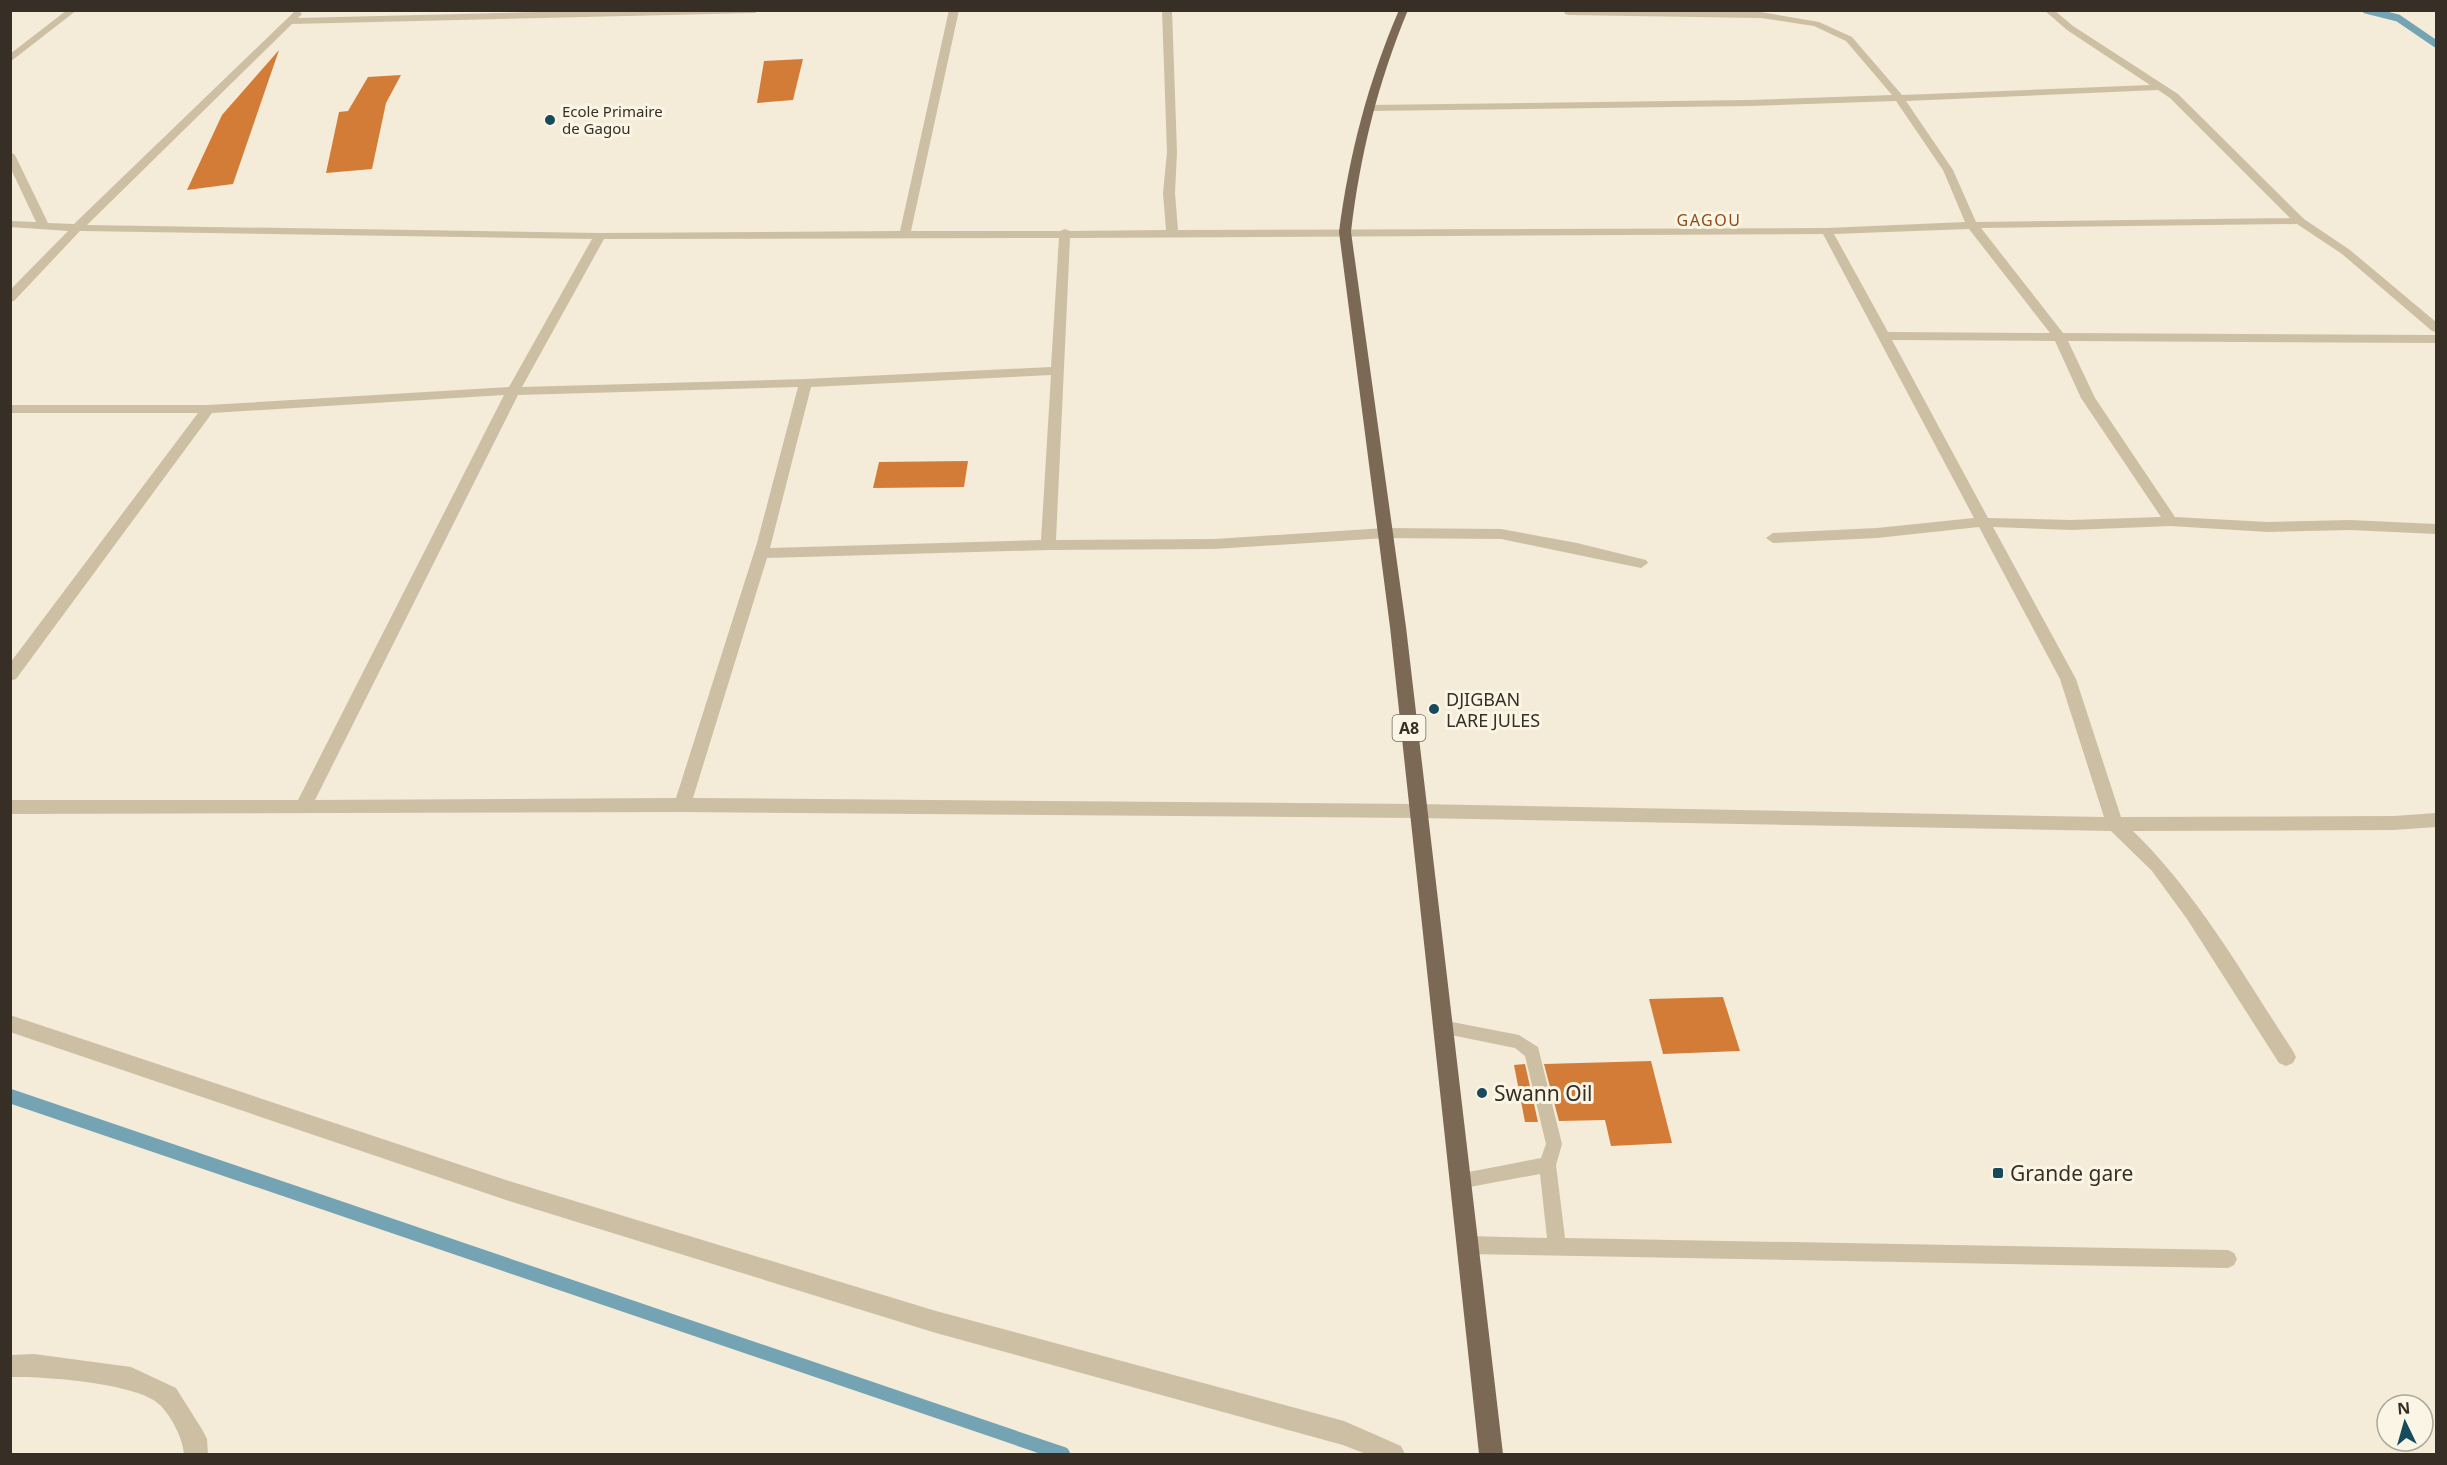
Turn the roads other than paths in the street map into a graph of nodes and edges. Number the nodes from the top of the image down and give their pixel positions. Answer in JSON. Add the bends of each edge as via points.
{"nodes":[{"id":1,"x":73,"y":10,"type":"edge"},
{"id":2,"x":300,"y":10,"type":"edge"},
{"id":3,"x":756,"y":10,"type":"edge"},
{"id":4,"x":954,"y":10,"type":"edge"},
{"id":5,"x":1167,"y":10,"type":"edge"},
{"id":6,"x":1404,"y":10,"type":"edge"},
{"id":7,"x":2048,"y":10,"type":"edge"},
{"id":8,"x":1568,"y":12,"type":"dead end"},
{"id":9,"x":291,"y":21,"type":"junction"},
{"id":10,"x":10,"y":59,"type":"edge"},
{"id":11,"x":2159,"y":87,"type":"junction"},
{"id":12,"x":1900,"y":99,"type":"junction"},
{"id":13,"x":1369,"y":108,"type":"junction"},
{"id":14,"x":10,"y":155,"type":"edge"},
{"id":15,"x":2300,"y":221,"type":"junction"},
{"id":16,"x":10,"y":225,"type":"edge"},
{"id":17,"x":1972,"y":225,"type":"junction"},
{"id":18,"x":44,"y":226,"type":"junction"},
{"id":19,"x":77,"y":228,"type":"junction"},
{"id":20,"x":1827,"y":231,"type":"junction"},
{"id":21,"x":1065,"y":232,"type":"junction"},
{"id":22,"x":1172,"y":232,"type":"junction"},
{"id":23,"x":1345,"y":232,"type":"junction"},
{"id":24,"x":905,"y":234,"type":"junction"},
{"id":25,"x":600,"y":236,"type":"junction"},
{"id":26,"x":10,"y":298,"type":"edge"},
{"id":27,"x":2436,"y":328,"type":"edge"},
{"id":28,"x":1882,"y":336,"type":"junction"},
{"id":29,"x":2061,"y":339,"type":"junction"},
{"id":30,"x":2436,"y":339,"type":"edge"},
{"id":31,"x":1056,"y":371,"type":"junction"},
{"id":32,"x":805,"y":383,"type":"junction"},
{"id":33,"x":513,"y":391,"type":"junction"},
{"id":34,"x":10,"y":408,"type":"edge"},
{"id":35,"x":208,"y":409,"type":"junction"},
{"id":36,"x":2171,"y":521,"type":"junction"},
{"id":37,"x":1982,"y":522,"type":"junction"},
{"id":38,"x":2436,"y":530,"type":"edge"},
{"id":39,"x":1385,"y":533,"type":"junction"},
{"id":40,"x":1773,"y":538,"type":"dead end"},
{"id":41,"x":1048,"y":545,"type":"junction"},
{"id":42,"x":763,"y":553,"type":"junction"},
{"id":43,"x":1641,"y":563,"type":"dead end"},
{"id":44,"x":10,"y":675,"type":"edge"},
{"id":45,"x":682,"y":805,"type":"junction"},
{"id":46,"x":10,"y":807,"type":"edge"},
{"id":47,"x":303,"y":807,"type":"junction"},
{"id":48,"x":1418,"y":811,"type":"junction"},
{"id":49,"x":2436,"y":820,"type":"edge"},
{"id":50,"x":2115,"y":824,"type":"junction"},
{"id":51,"x":10,"y":1023,"type":"edge"},
{"id":52,"x":1442,"y":1027,"type":"junction"},
{"id":53,"x":2286,"y":1057,"type":"dead end"},
{"id":54,"x":1547,"y":1165,"type":"junction"},
{"id":55,"x":1460,"y":1181,"type":"junction"},
{"id":56,"x":1467,"y":1245,"type":"junction"},
{"id":57,"x":1557,"y":1247,"type":"junction"},
{"id":58,"x":2228,"y":1260,"type":"dead end"},
{"id":59,"x":10,"y":1366,"type":"edge"},
{"id":60,"x":196,"y":1455,"type":"edge"},
{"id":61,"x":1393,"y":1455,"type":"edge"},
{"id":62,"x":1491,"y":1455,"type":"edge"}],
"edges":[{"from":1,"to":10,"type":"street"},
{"from":2,"to":9,"type":"street"},
{"from":3,"to":9,"type":"street"},
{"from":4,"to":24,"type":"street"},
{"from":5,"to":22,"type":"street"},
{"from":6,"to":13,"type":"main road","number":"A8","via":[[1377,76]]},
{"from":7,"to":11,"type":"street"},
{"from":8,"to":12,"type":"street","via":[[1734,14],[1816,24],[1839,33],[1858,48]]},
{"from":9,"to":19,"type":"street"},
{"from":11,"to":12,"type":"street"},
{"from":11,"to":15,"type":"street","via":[[2181,102]]},
{"from":12,"to":13,"type":"street"},
{"from":12,"to":17,"type":"street","via":[[1948,170]]},
{"from":13,"to":23,"type":"main road","number":"A8","via":[[1349,187]]},
{"from":14,"to":18,"type":"street"},
{"from":15,"to":17,"type":"street"},
{"from":15,"to":27,"type":"street","via":[[2346,252]]},
{"from":16,"to":18,"type":"street"},
{"from":17,"to":20,"type":"street"},
{"from":17,"to":29,"type":"street"},
{"from":18,"to":19,"type":"street"},
{"from":19,"to":25,"type":"street"},
{"from":19,"to":26,"type":"street"},
{"from":20,"to":23,"type":"street"},
{"from":20,"to":28,"type":"street"},
{"from":21,"to":22,"type":"street"},
{"from":21,"to":24,"type":"street"},
{"from":21,"to":31,"type":"street"},
{"from":22,"to":23,"type":"street"},
{"from":23,"to":39,"type":"main road","number":"A8"},
{"from":24,"to":25,"type":"street"},
{"from":25,"to":33,"type":"street"},
{"from":28,"to":29,"type":"street"},
{"from":28,"to":37,"type":"street"},
{"from":29,"to":30,"type":"street"},
{"from":29,"to":36,"type":"street","via":[[2088,398]]},
{"from":31,"to":32,"type":"street"},
{"from":31,"to":41,"type":"street"},
{"from":32,"to":33,"type":"street"},
{"from":32,"to":42,"type":"street"},
{"from":33,"to":35,"type":"street"},
{"from":33,"to":47,"type":"street"},
{"from":34,"to":35,"type":"street"},
{"from":35,"to":44,"type":"street"},
{"from":36,"to":37,"type":"street","via":[[2071,525]]},
{"from":36,"to":38,"type":"street"},
{"from":37,"to":40,"type":"street"},
{"from":37,"to":50,"type":"street","via":[[2068,679]]},
{"from":39,"to":41,"type":"street","via":[[1214,544]]},
{"from":39,"to":43,"type":"street","via":[[1501,534]]},
{"from":39,"to":48,"type":"main road","number":"A8"},
{"from":41,"to":42,"type":"street"},
{"from":42,"to":45,"type":"street"},
{"from":45,"to":47,"type":"street"},
{"from":45,"to":48,"type":"street"},
{"from":46,"to":47,"type":"street"},
{"from":48,"to":50,"type":"street"},
{"from":48,"to":52,"type":"main road","number":"A8"},
{"from":49,"to":50,"type":"street"},
{"from":50,"to":53,"type":"street","via":[[2158,866]]},
{"from":51,"to":61,"type":"street","via":[[509,1191],[936,1322],[1344,1433]]},
{"from":52,"to":54,"type":"lane","via":[[1519,1042],[1532,1052],[1554,1144]]},
{"from":52,"to":55,"type":"main road","number":"A8"},
{"from":54,"to":55,"type":"lane"},
{"from":54,"to":57,"type":"lane"},
{"from":55,"to":56,"type":"main road","number":"A8"},
{"from":56,"to":57,"type":"lane"},
{"from":56,"to":62,"type":"main road","number":"A8"},
{"from":57,"to":58,"type":"lane"},
{"from":59,"to":60,"type":"street","via":[[34,1365],[131,1378],[159,1391],[168,1396],[195,1439]]}]}
